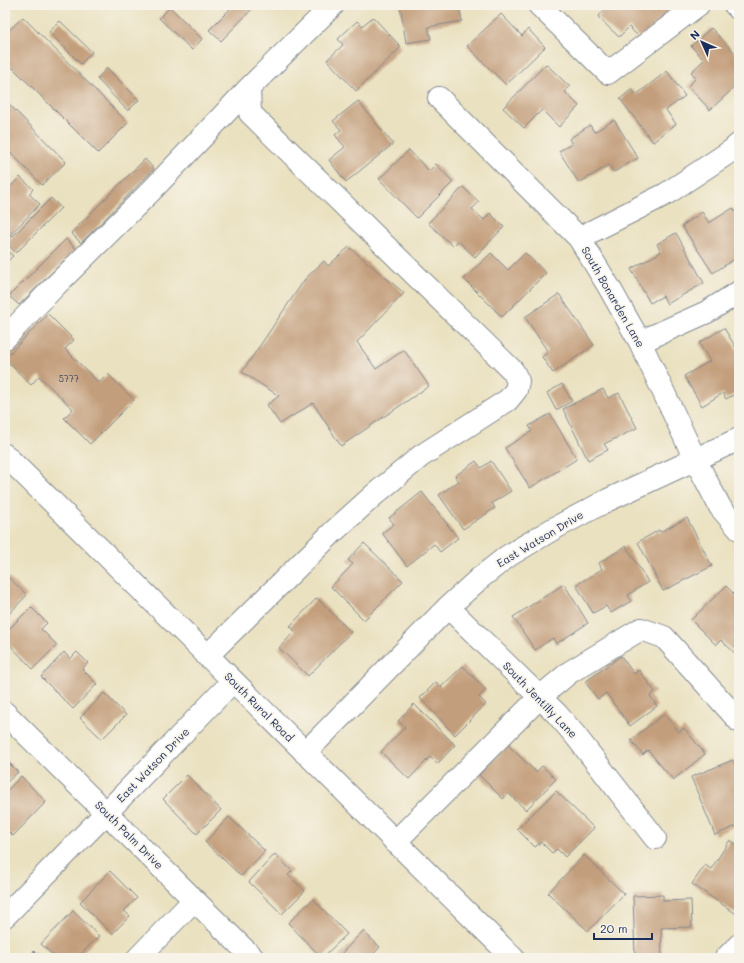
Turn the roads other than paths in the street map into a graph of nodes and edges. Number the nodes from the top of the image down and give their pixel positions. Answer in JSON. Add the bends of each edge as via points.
{"nodes":[{"id":1,"x":333,"y":5,"type":"edge"},
{"id":2,"x":539,"y":5,"type":"edge"},
{"id":3,"x":698,"y":5,"type":"edge"},
{"id":4,"x":735,"y":5,"type":"edge"},
{"id":5,"x":739,"y":9,"type":"edge"},
{"id":6,"x":249,"y":88,"type":"junction"},
{"id":7,"x":439,"y":98,"type":"dead end"},
{"id":8,"x":739,"y":144,"type":"edge"},
{"id":9,"x":579,"y":238,"type":"junction"},
{"id":10,"x":739,"y":292,"type":"edge"},
{"id":11,"x":5,"y":338,"type":"edge"},
{"id":12,"x":640,"y":342,"type":"junction"},
{"id":13,"x":739,"y":439,"type":"edge"},
{"id":14,"x":5,"y":455,"type":"edge"},
{"id":15,"x":695,"y":460,"type":"junction"},
{"id":16,"x":739,"y":529,"type":"edge"},
{"id":17,"x":448,"y":608,"type":"junction"},
{"id":18,"x":208,"y":656,"type":"junction"},
{"id":19,"x":233,"y":681,"type":"junction"},
{"id":20,"x":540,"y":697,"type":"junction"},
{"id":21,"x":739,"y":721,"type":"edge"},
{"id":22,"x":8,"y":722,"type":"edge"},
{"id":23,"x":305,"y":753,"type":"junction"},
{"id":24,"x":106,"y":813,"type":"junction"},
{"id":25,"x":654,"y":838,"type":"dead end"},
{"id":26,"x":395,"y":842,"type":"junction"},
{"id":27,"x":194,"y":900,"type":"junction"},
{"id":28,"x":5,"y":916,"type":"edge"},
{"id":29,"x":739,"y":945,"type":"edge"},
{"id":30,"x":138,"y":958,"type":"edge"},
{"id":31,"x":253,"y":958,"type":"edge"},
{"id":32,"x":513,"y":958,"type":"edge"},
{"id":33,"x":726,"y":958,"type":"edge"}],
"edges":[{"from":1,"to":6,"type":"street"},
{"from":2,"to":3,"type":"street","via":[[608,73]]},
{"from":4,"to":5,"type":"street"},
{"from":6,"to":11,"type":"street"},
{"from":6,"to":18,"type":"street","via":[[250,113],[513,371],[518,381],[516,390],[508,400],[421,456],[374,495]]},
{"from":7,"to":9,"type":"street","name":"South Bonarden Lane"},
{"from":8,"to":9,"type":"street","via":[[666,194]]},
{"from":9,"to":12,"type":"street","name":"South Bonarden Lane"},
{"from":10,"to":12,"type":"street","via":[[707,312]]},
{"from":12,"to":15,"type":"street","name":"South Bonarden Lane"},
{"from":13,"to":15,"type":"street","name":"East Watson Drive"},
{"from":14,"to":18,"type":"street","name":"South Rural Road"},
{"from":15,"to":16,"type":"street","name":"South Bonarden Lane","via":[[720,507]]},
{"from":15,"to":17,"type":"street","name":"East Watson Drive","via":[[608,500],[508,556]]},
{"from":17,"to":20,"type":"street","name":"South Jentilly Lane"},
{"from":17,"to":23,"type":"street","name":"East Watson Drive"},
{"from":18,"to":19,"type":"street","name":"South Rural Road"},
{"from":19,"to":23,"type":"street","name":"South Rural Road"},
{"from":19,"to":24,"type":"street","name":"East Watson Drive"},
{"from":20,"to":21,"type":"street","via":[[570,672],[642,629],[664,637]]},
{"from":20,"to":25,"type":"street","name":"South Jentilly Lane","via":[[575,735]]},
{"from":20,"to":26,"type":"street"},
{"from":22,"to":24,"type":"street","name":"South Palm Drive"},
{"from":23,"to":26,"type":"street","name":"South Rural Road"},
{"from":24,"to":27,"type":"street","name":"South Palm Drive"},
{"from":24,"to":28,"type":"street","name":"East Watson Drive"},
{"from":26,"to":32,"type":"street","name":"South Rural Road"},
{"from":27,"to":30,"type":"street"},
{"from":27,"to":31,"type":"street","name":"South Palm Drive"},
{"from":29,"to":33,"type":"street"}]}
